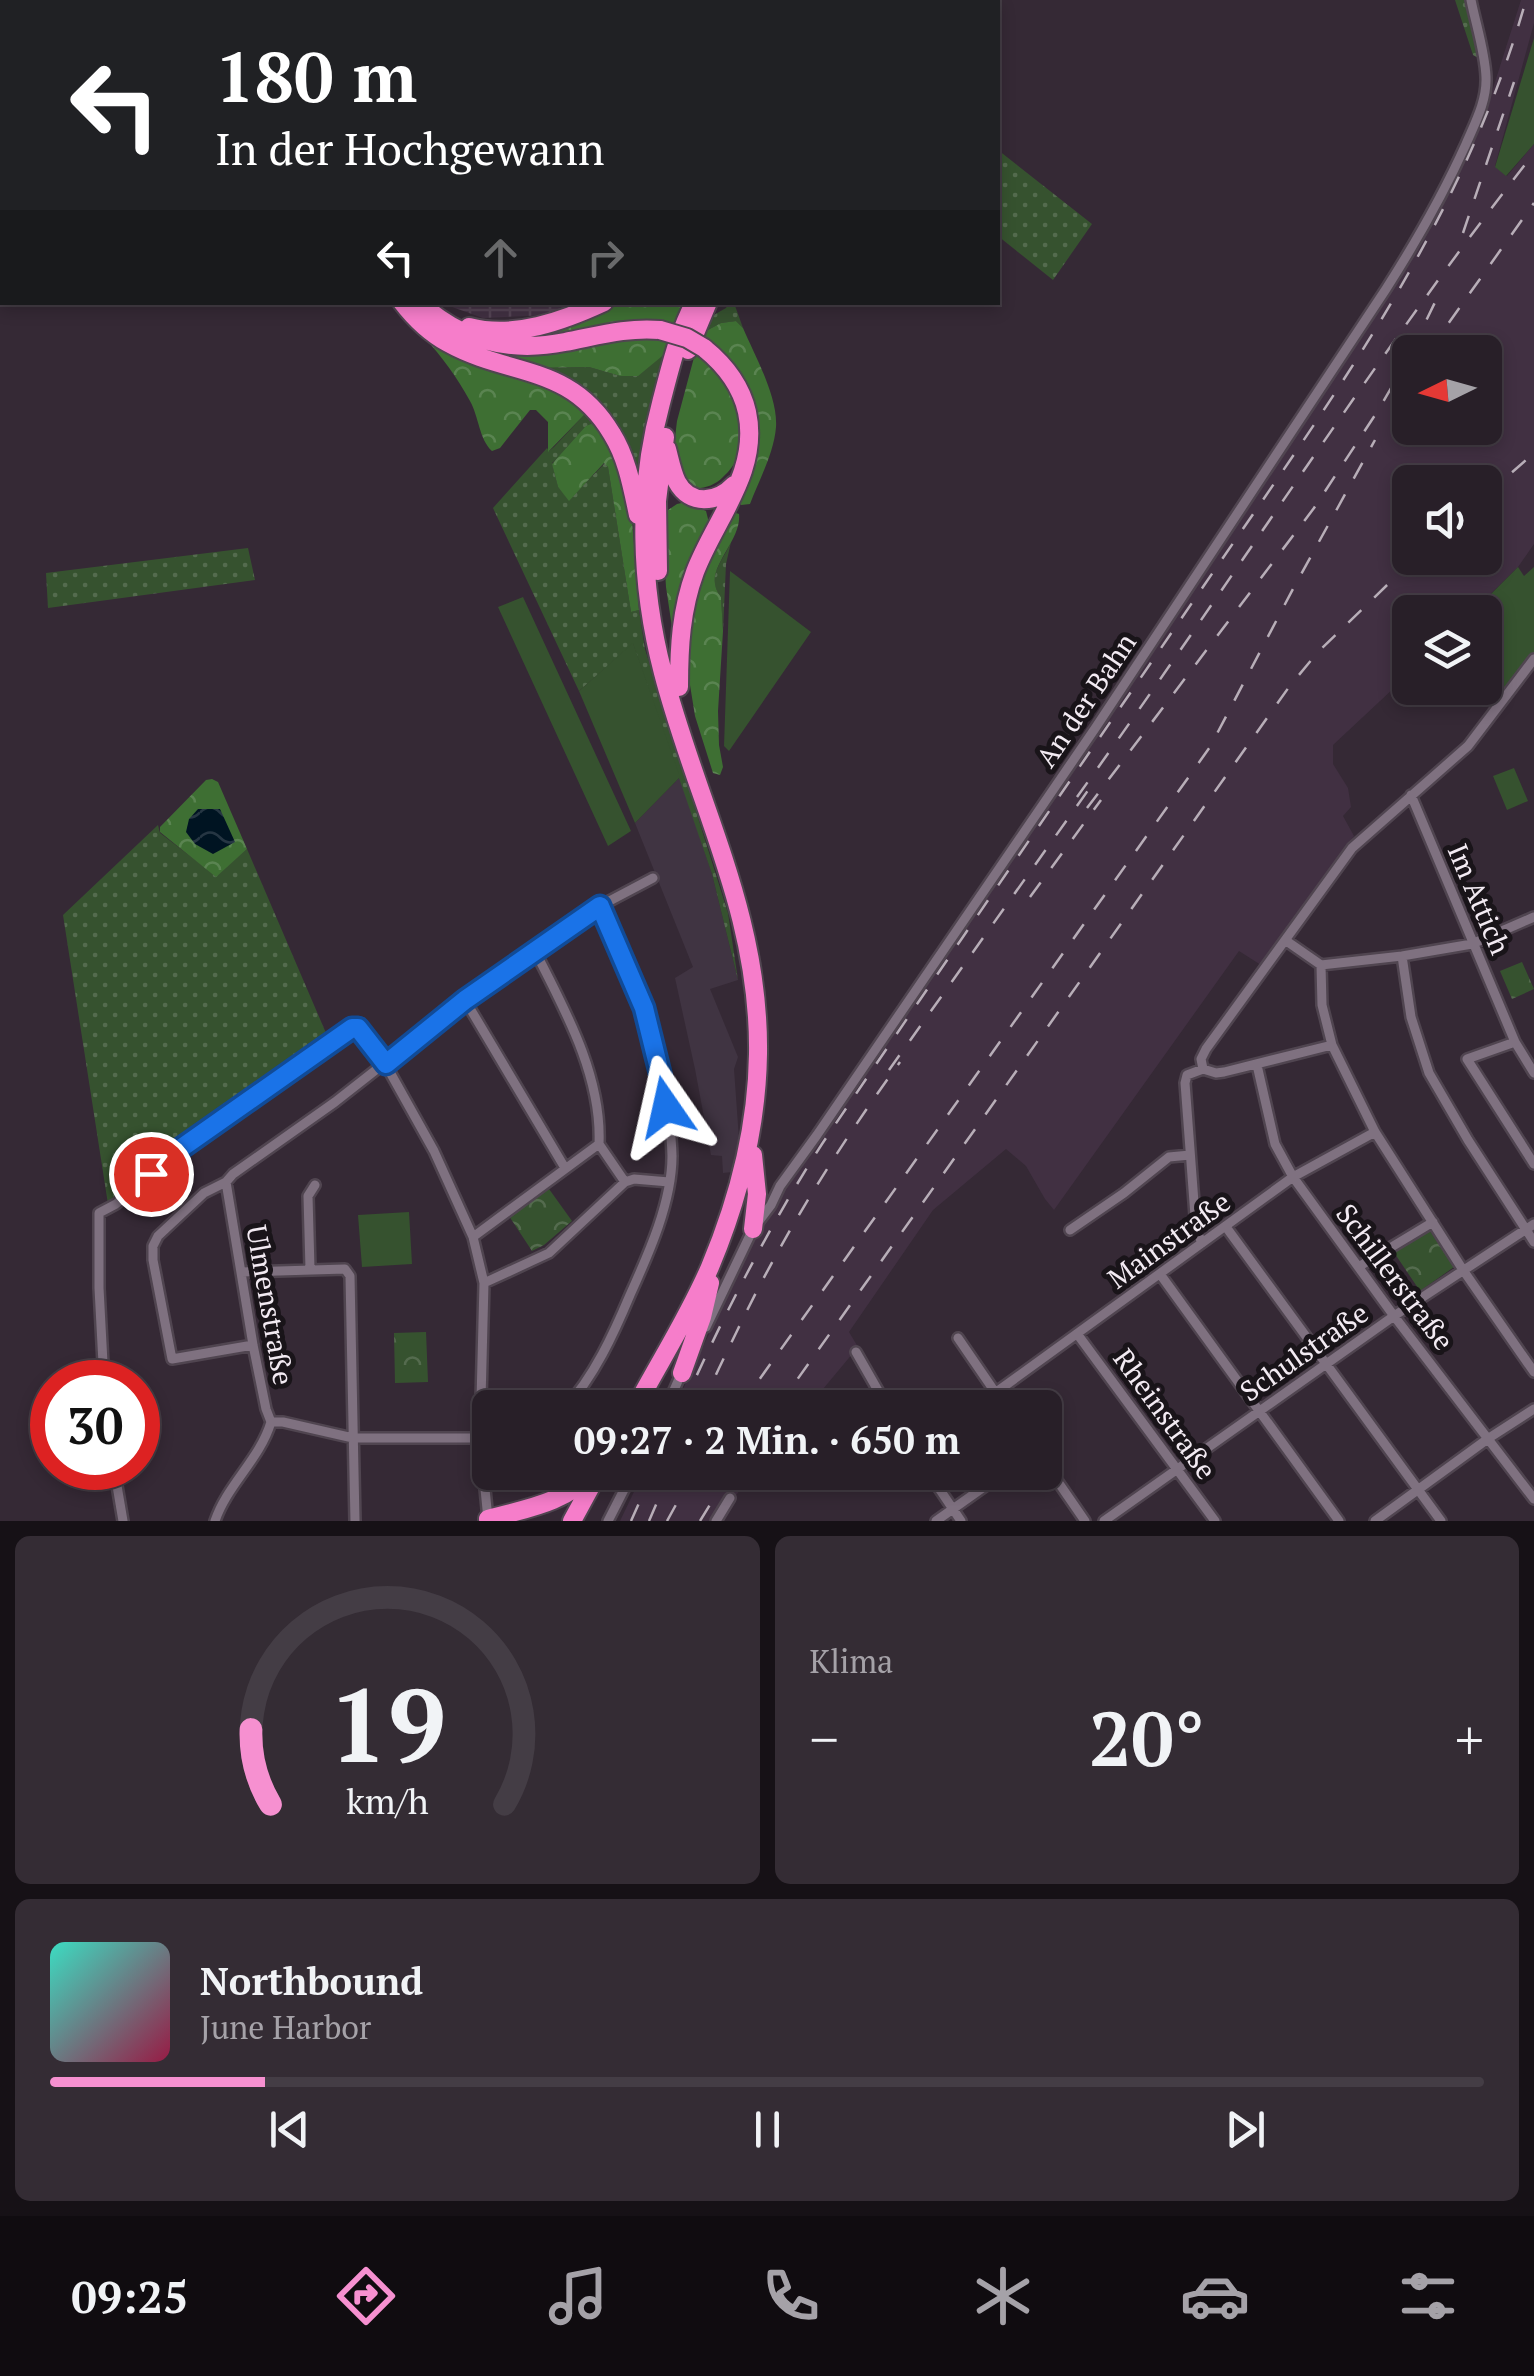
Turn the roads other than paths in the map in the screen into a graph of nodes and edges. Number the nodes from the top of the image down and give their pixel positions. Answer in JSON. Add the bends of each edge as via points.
{"nodes":[{"id":1,"x":1472,"y":0,"type":"edge"},
{"id":2,"x":405,"y":305,"type":"edge"},
{"id":3,"x":421,"y":305,"type":"edge"},
{"id":4,"x":596,"y":305,"type":"edge"},
{"id":5,"x":694,"y":305,"type":"edge"},
{"id":6,"x":707,"y":305,"type":"edge"},
{"id":7,"x":664,"y":438,"type":"junction"},
{"id":8,"x":743,"y":472,"type":"junction"},
{"id":9,"x":644,"y":547,"type":"junction"},
{"id":10,"x":1534,"y":659,"type":"edge"},
{"id":11,"x":679,"y":687,"type":"junction"},
{"id":12,"x":1411,"y":794,"type":"junction"},
{"id":13,"x":653,"y":878,"type":"dead end"},
{"id":14,"x":600,"y":906,"type":"junction"},
{"id":15,"x":1534,"y":917,"type":"edge"},
{"id":16,"x":1285,"y":940,"type":"junction"},
{"id":17,"x":1472,"y":944,"type":"junction"},
{"id":18,"x":535,"y":951,"type":"junction"},
{"id":19,"x":1402,"y":956,"type":"junction"},
{"id":20,"x":1320,"y":965,"type":"junction"},
{"id":21,"x":465,"y":1000,"type":"junction"},
{"id":22,"x":1514,"y":1042,"type":"junction"},
{"id":23,"x":1332,"y":1045,"type":"junction"},
{"id":24,"x":386,"y":1064,"type":"junction"},
{"id":25,"x":1256,"y":1065,"type":"junction"},
{"id":26,"x":1202,"y":1069,"type":"junction"},
{"id":27,"x":1534,"y":1073,"type":"edge"},
{"id":28,"x":1375,"y":1132,"type":"junction"},
{"id":29,"x":599,"y":1144,"type":"junction"},
{"id":30,"x":754,"y":1155,"type":"junction"},
{"id":31,"x":1190,"y":1155,"type":"junction"},
{"id":32,"x":1534,"y":1164,"type":"edge"},
{"id":33,"x":565,"y":1168,"type":"junction"},
{"id":34,"x":1293,"y":1177,"type":"junction"},
{"id":35,"x":226,"y":1182,"type":"junction"},
{"id":36,"x":625,"y":1182,"type":"junction"},
{"id":37,"x":669,"y":1182,"type":"junction"},
{"id":38,"x":315,"y":1185,"type":"dead end"},
{"id":39,"x":1433,"y":1222,"type":"junction"},
{"id":40,"x":1226,"y":1227,"type":"junction"},
{"id":41,"x":1530,"y":1227,"type":"edge"},
{"id":42,"x":753,"y":1230,"type":"junction"},
{"id":43,"x":1070,"y":1230,"type":"dead end"},
{"id":44,"x":473,"y":1237,"type":"junction"},
{"id":45,"x":1534,"y":1242,"type":"edge"},
{"id":46,"x":1202,"y":1243,"type":"junction"},
{"id":47,"x":1360,"y":1266,"type":"junction"},
{"id":48,"x":310,"y":1269,"type":"junction"},
{"id":49,"x":1462,"y":1270,"type":"junction"},
{"id":50,"x":242,"y":1272,"type":"junction"},
{"id":51,"x":1160,"y":1274,"type":"junction"},
{"id":52,"x":484,"y":1282,"type":"junction"},
{"id":53,"x":711,"y":1282,"type":"junction"},
{"id":54,"x":1394,"y":1316,"type":"junction"},
{"id":55,"x":1078,"y":1334,"type":"junction"},
{"id":56,"x":958,"y":1338,"type":"dead end"},
{"id":57,"x":253,"y":1345,"type":"junction"},
{"id":58,"x":856,"y":1352,"type":"dead end"},
{"id":59,"x":103,"y":1360,"type":"edge"},
{"id":60,"x":1328,"y":1365,"type":"junction"},
{"id":61,"x":1534,"y":1372,"type":"edge"},
{"id":62,"x":682,"y":1374,"type":"junction"},
{"id":63,"x":485,"y":1390,"type":"edge"},
{"id":64,"x":579,"y":1390,"type":"edge"},
{"id":65,"x":645,"y":1390,"type":"edge"},
{"id":66,"x":654,"y":1390,"type":"edge"},
{"id":67,"x":674,"y":1390,"type":"edge"},
{"id":68,"x":878,"y":1390,"type":"edge"},
{"id":69,"x":993,"y":1390,"type":"edge"},
{"id":70,"x":999,"y":1390,"type":"edge"},
{"id":71,"x":1534,"y":1409,"type":"edge"},
{"id":72,"x":1260,"y":1411,"type":"junction"},
{"id":73,"x":270,"y":1422,"type":"junction"},
{"id":74,"x":354,"y":1438,"type":"junction"},
{"id":75,"x":472,"y":1438,"type":"edge"},
{"id":76,"x":1488,"y":1438,"type":"junction"},
{"id":77,"x":1178,"y":1470,"type":"junction"},
{"id":78,"x":1062,"y":1488,"type":"edge"},
{"id":79,"x":118,"y":1490,"type":"edge"},
{"id":80,"x":488,"y":1490,"type":"edge"},
{"id":81,"x":573,"y":1490,"type":"edge"},
{"id":82,"x":587,"y":1490,"type":"edge"},
{"id":83,"x":598,"y":1490,"type":"edge"},
{"id":84,"x":624,"y":1490,"type":"edge"},
{"id":85,"x":940,"y":1490,"type":"edge"},
{"id":86,"x":980,"y":1490,"type":"edge"},
{"id":87,"x":1418,"y":1490,"type":"junction"},
{"id":88,"x":730,"y":1498,"type":"dead end"},
{"id":89,"x":1534,"y":1499,"type":"edge"},
{"id":90,"x":953,"y":1509,"type":"junction"},
{"id":91,"x":490,"y":1520,"type":"edge"},
{"id":92,"x":123,"y":1521,"type":"edge"},
{"id":93,"x":216,"y":1521,"type":"edge"},
{"id":94,"x":355,"y":1521,"type":"edge"},
{"id":95,"x":572,"y":1521,"type":"edge"},
{"id":96,"x":581,"y":1521,"type":"edge"},
{"id":97,"x":608,"y":1521,"type":"edge"},
{"id":98,"x":716,"y":1521,"type":"edge"},
{"id":99,"x":936,"y":1521,"type":"edge"},
{"id":100,"x":961,"y":1521,"type":"edge"},
{"id":101,"x":1085,"y":1521,"type":"edge"},
{"id":102,"x":1104,"y":1521,"type":"edge"},
{"id":103,"x":1215,"y":1521,"type":"edge"},
{"id":104,"x":1340,"y":1521,"type":"edge"},
{"id":105,"x":1375,"y":1521,"type":"edge"},
{"id":106,"x":1441,"y":1521,"type":"edge"}],
"edges":[{"from":1,"to":42,"type":"street","name":"An der Bahn","via":[[1484,95],[1427,223],[1085,743]]},
{"from":2,"to":9,"type":"highway","via":[[447,343],[544,376],[590,406],[618,446]]},
{"from":3,"to":4,"type":"highway","via":[[474,328],[503,331]]},
{"from":3,"to":8,"type":"highway","bridge":true,"via":[[460,332],[505,346],[542,346],[620,330],[688,338],[729,372],[744,404],[750,438]]},
{"from":5,"to":9,"type":"highway","via":[[656,418]]},
{"from":6,"to":7,"type":"highway"},
{"from":7,"to":8,"type":"highway","via":[[675,478],[690,496],[720,496]]},
{"from":7,"to":11,"type":"highway","via":[[657,560]]},
{"from":8,"to":11,"type":"highway","via":[[690,588],[680,630]]},
{"from":9,"to":65,"type":"highway","via":[[664,674],[744,927],[758,1056],[750,1134],[729,1218]]},
{"from":10,"to":12,"type":"street","via":[[1468,746]]},
{"from":11,"to":30,"type":"highway","via":[[738,870],[760,972],[766,1067]]},
{"from":12,"to":16,"type":"street","via":[[1352,848]]},
{"from":12,"to":17,"type":"street","name":"Im Attich"},
{"from":13,"to":14,"type":"street"},
{"from":14,"to":18,"type":"street"},
{"from":14,"to":37,"type":"street","via":[[644,1008],[663,1085]]},
{"from":15,"to":17,"type":"street"},
{"from":16,"to":20,"type":"street"},
{"from":16,"to":26,"type":"street","via":[[1206,1049]]},
{"from":17,"to":19,"type":"street"},
{"from":17,"to":22,"type":"street","name":"Im Attich"},
{"from":18,"to":21,"type":"street"},
{"from":18,"to":29,"type":"street","via":[[585,1060]]},
{"from":19,"to":20,"type":"street"},
{"from":19,"to":41,"type":"street","via":[[1410,1018],[1430,1073]]},
{"from":20,"to":23,"type":"street"},
{"from":21,"to":24,"type":"street"},
{"from":21,"to":33,"type":"street"},
{"from":22,"to":27,"type":"street","name":"Im Attich"},
{"from":22,"to":32,"type":"street","via":[[1467,1059]]},
{"from":23,"to":25,"type":"street"},
{"from":23,"to":28,"type":"street"},
{"from":24,"to":35,"type":"street"},
{"from":24,"to":44,"type":"street"},
{"from":24,"to":59,"type":"street","via":[[354,1027],[99,1213]]},
{"from":25,"to":26,"type":"street","via":[[1216,1073]]},
{"from":25,"to":34,"type":"street","name":"Schillerstraße","via":[[1278,1154]]},
{"from":26,"to":31,"type":"street","via":[[1186,1079]]},
{"from":28,"to":34,"type":"street","name":"Mainstraße"},
{"from":28,"to":39,"type":"street"},
{"from":29,"to":33,"type":"street"},
{"from":29,"to":36,"type":"street"},
{"from":30,"to":42,"type":"highway"},
{"from":30,"to":53,"type":"highway"},
{"from":31,"to":43,"type":"street","via":[[1169,1157]]},
{"from":31,"to":46,"type":"street"},
{"from":33,"to":44,"type":"street"},
{"from":34,"to":40,"type":"street","name":"Mainstraße"},
{"from":34,"to":47,"type":"street","name":"Schillerstraße"},
{"from":35,"to":50,"type":"street","name":"Ulmenstraße"},
{"from":35,"to":57,"type":"street","via":[[204,1193],[158,1236],[153,1260],[172,1360]]},
{"from":36,"to":37,"type":"street"},
{"from":36,"to":52,"type":"street","via":[[549,1253]]},
{"from":37,"to":64,"type":"street","via":[[652,1245]]},
{"from":38,"to":48,"type":"street","via":[[308,1196]]},
{"from":39,"to":47,"type":"street"},
{"from":39,"to":49,"type":"street"},
{"from":40,"to":46,"type":"street","name":"Mainstraße"},
{"from":40,"to":60,"type":"street"},
{"from":41,"to":45,"type":"street"},
{"from":41,"to":49,"type":"street","name":"Schulstraße"},
{"from":42,"to":62,"type":"street","name":"An der Bahn"},
{"from":44,"to":52,"type":"street"},
{"from":46,"to":51,"type":"street","name":"Mainstraße"},
{"from":47,"to":54,"type":"street","name":"Schillerstraße"},
{"from":48,"to":50,"type":"street"},
{"from":48,"to":74,"type":"street","via":[[345,1269],[350,1276]]},
{"from":49,"to":54,"type":"street","name":"Schulstraße"},
{"from":49,"to":61,"type":"street"},
{"from":50,"to":57,"type":"street","name":"Ulmenstraße"},
{"from":51,"to":55,"type":"street","name":"Mainstraße"},
{"from":51,"to":72,"type":"street"},
{"from":52,"to":63,"type":"street"},
{"from":53,"to":62,"type":"highway"},
{"from":53,"to":66,"type":"highway"},
{"from":54,"to":60,"type":"street","name":"Schulstraße"},
{"from":54,"to":76,"type":"street","name":"Schillerstraße"},
{"from":55,"to":70,"type":"street","name":"Mainstraße"},
{"from":55,"to":77,"type":"street","name":"Rheinstraße"},
{"from":56,"to":69,"type":"street"},
{"from":57,"to":73,"type":"street","name":"Ulmenstraße"},
{"from":58,"to":68,"type":"street"},
{"from":60,"to":72,"type":"street","name":"Schulstraße"},
{"from":60,"to":87,"type":"street"},
{"from":62,"to":67,"type":"street","name":"An der Bahn"},
{"from":71,"to":76,"type":"street"},
{"from":72,"to":77,"type":"street","name":"Schulstraße"},
{"from":72,"to":104,"type":"street"},
{"from":73,"to":74,"type":"street","name":"Ulmenstraße"},
{"from":73,"to":93,"type":"street"},
{"from":74,"to":75,"type":"street","name":"Ulmenstraße"},
{"from":74,"to":94,"type":"street"},
{"from":76,"to":87,"type":"street"},
{"from":76,"to":89,"type":"street","name":"Schillerstraße"},
{"from":77,"to":102,"type":"street","name":"Schulstraße"},
{"from":77,"to":103,"type":"street","name":"Rheinstraße"},
{"from":78,"to":101,"type":"street"},
{"from":79,"to":92,"type":"street"},
{"from":80,"to":91,"type":"street"},
{"from":81,"to":91,"type":"highway"},
{"from":82,"to":95,"type":"highway"},
{"from":83,"to":96,"type":"highway"},
{"from":84,"to":97,"type":"street"},
{"from":85,"to":90,"type":"street"},
{"from":86,"to":90,"type":"street"},
{"from":87,"to":105,"type":"street"},
{"from":87,"to":106,"type":"street"},
{"from":88,"to":98,"type":"street"},
{"from":90,"to":99,"type":"street"},
{"from":90,"to":100,"type":"street"}]}
